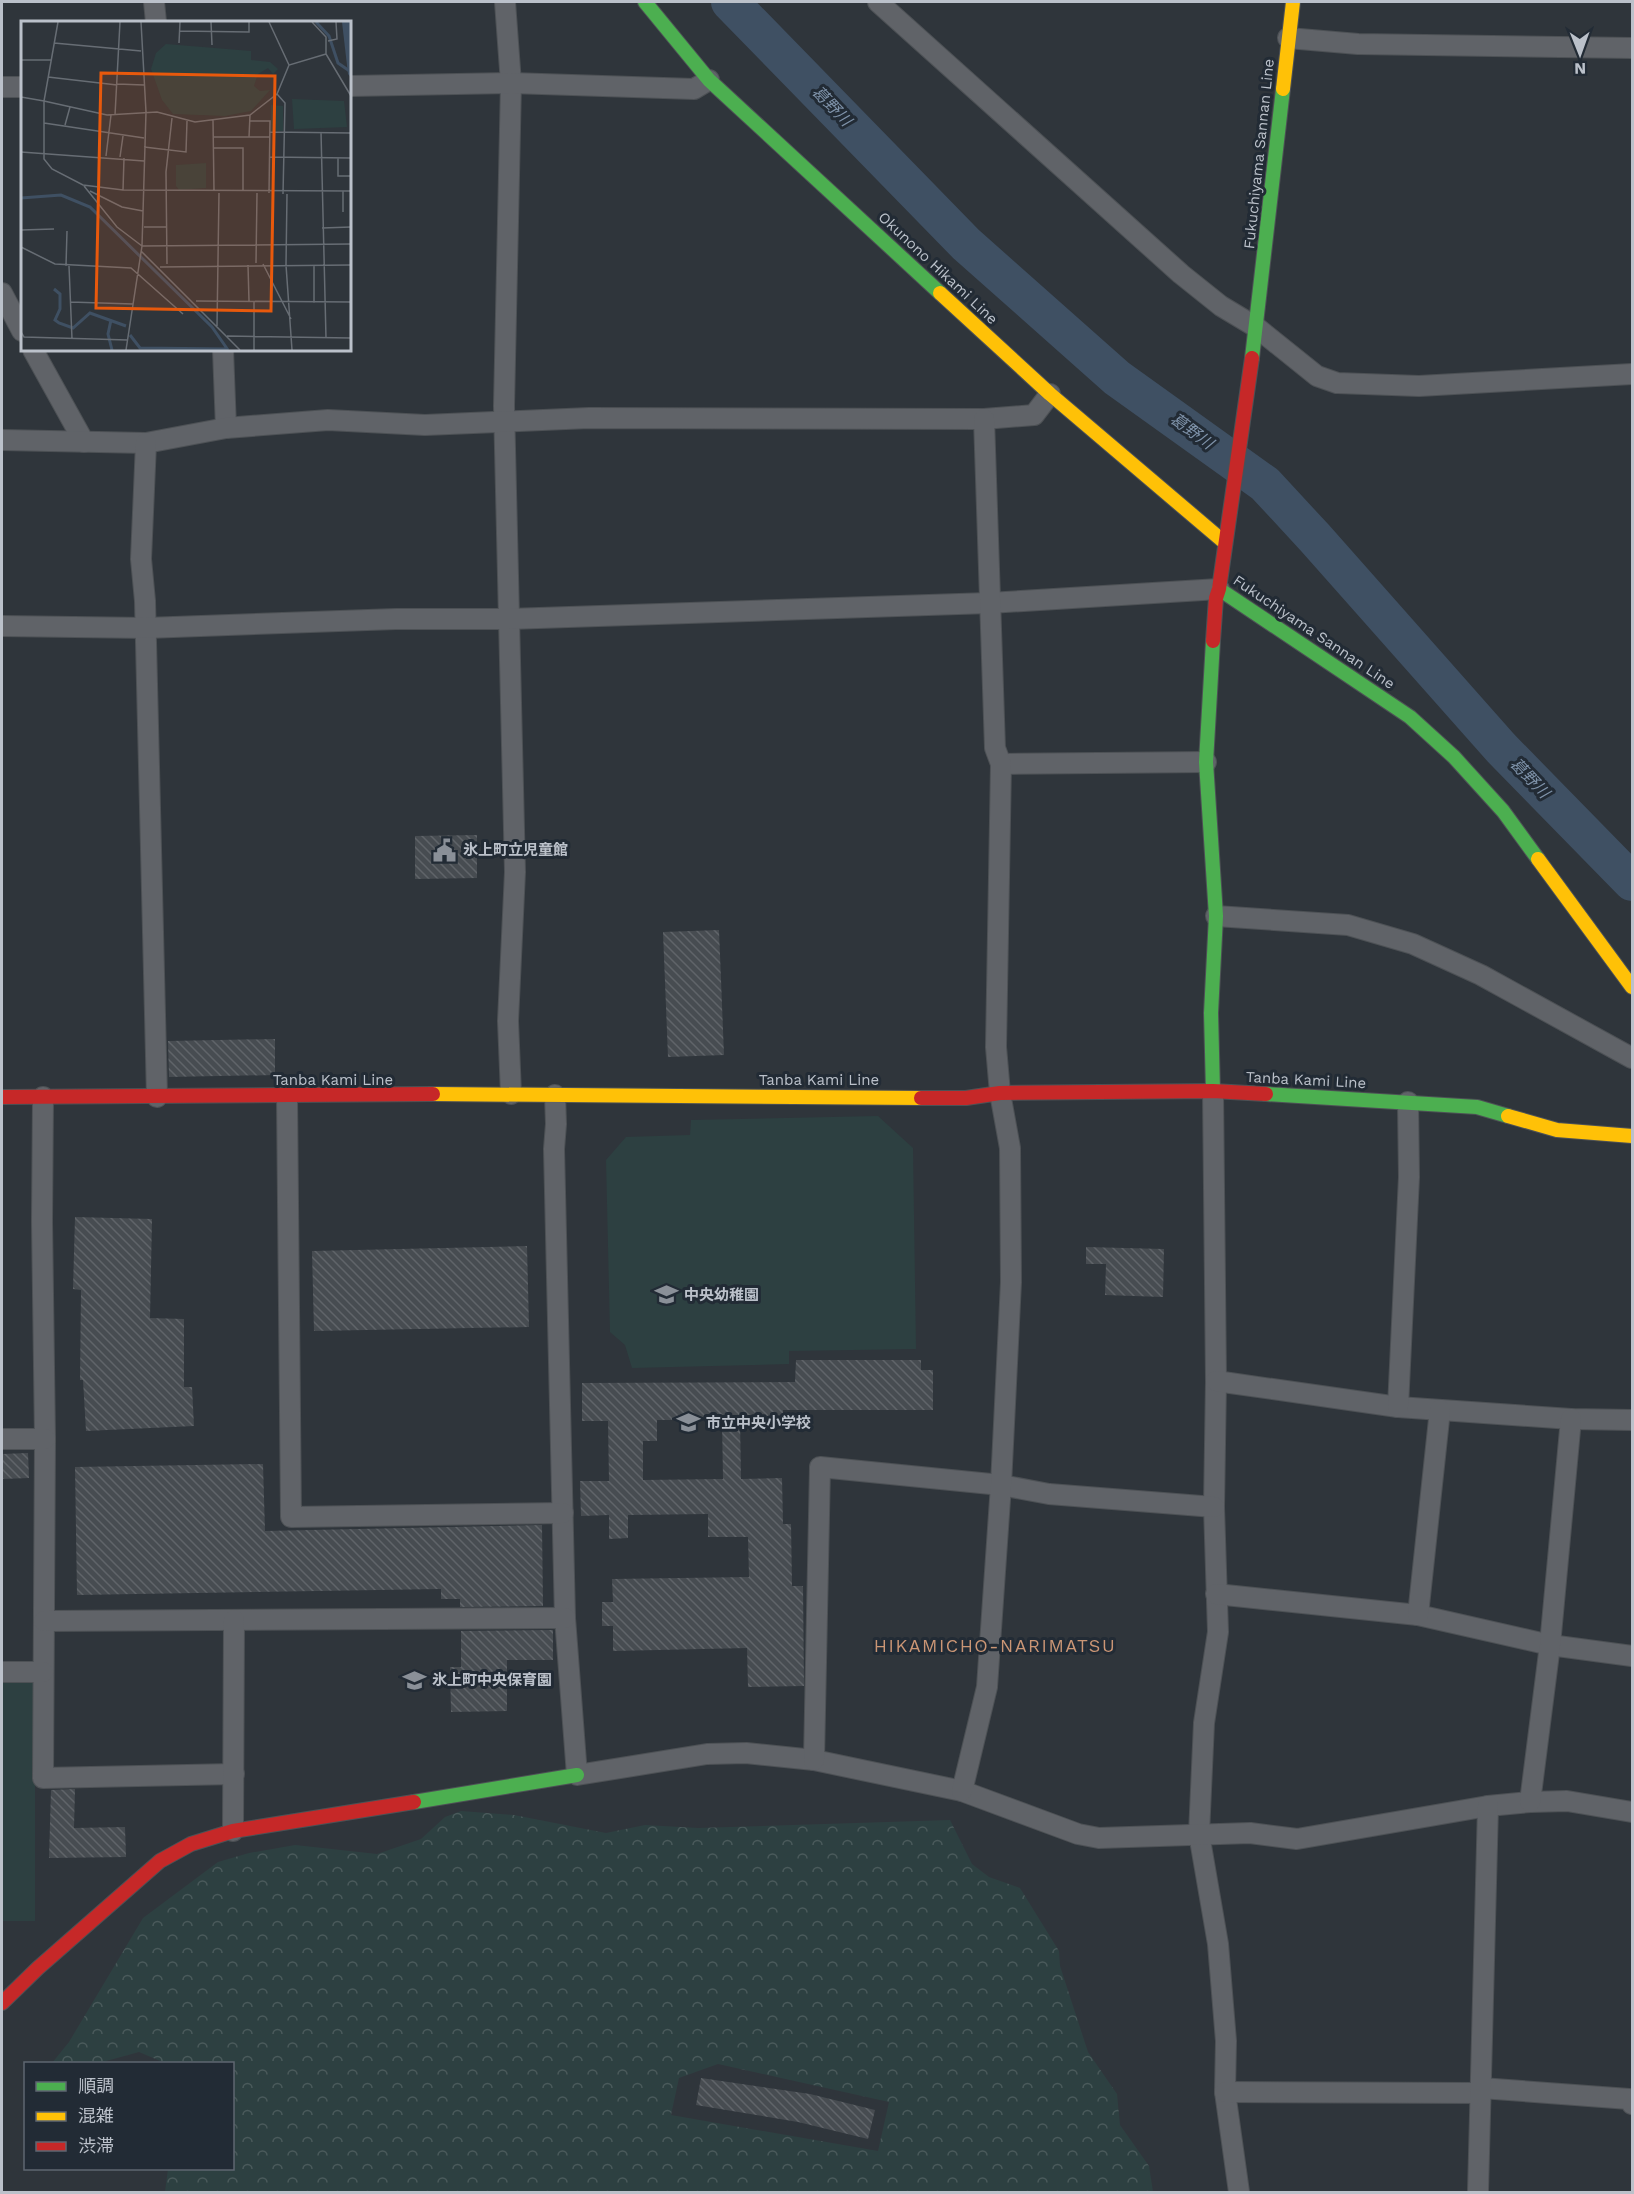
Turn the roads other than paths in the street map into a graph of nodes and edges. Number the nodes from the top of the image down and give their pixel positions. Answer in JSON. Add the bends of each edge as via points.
{"nodes":[{"id":1,"x":154,"y":2,"type":"edge"},
{"id":2,"x":504,"y":2,"type":"edge"},
{"id":3,"x":645,"y":2,"type":"edge"},
{"id":4,"x":878,"y":2,"type":"edge"},
{"id":5,"x":1293,"y":2,"type":"edge"},
{"id":6,"x":156,"y":21,"type":"edge"},
{"id":7,"x":1288,"y":38,"type":"junction"},
{"id":8,"x":1632,"y":48,"type":"edge"},
{"id":9,"x":709,"y":80,"type":"junction"},
{"id":10,"x":510,"y":83,"type":"junction"},
{"id":11,"x":351,"y":86,"type":"edge"},
{"id":12,"x":2,"y":87,"type":"edge"},
{"id":13,"x":21,"y":87,"type":"edge"},
{"id":14,"x":2,"y":293,"type":"edge"},
{"id":15,"x":21,"y":329,"type":"edge"},
{"id":16,"x":1255,"y":333,"type":"junction"},
{"id":17,"x":34,"y":351,"type":"edge"},
{"id":18,"x":223,"y":351,"type":"edge"},
{"id":19,"x":1632,"y":374,"type":"edge"},
{"id":20,"x":1050,"y":394,"type":"junction"},
{"id":21,"x":984,"y":419,"type":"junction"},
{"id":22,"x":505,"y":421,"type":"junction"},
{"id":23,"x":226,"y":428,"type":"junction"},
{"id":24,"x":2,"y":440,"type":"edge"},
{"id":25,"x":84,"y":442,"type":"junction"},
{"id":26,"x":146,"y":443,"type":"junction"},
{"id":27,"x":1225,"y":537,"type":"junction"},
{"id":28,"x":1219,"y":589,"type":"junction"},
{"id":29,"x":989,"y":603,"type":"junction"},
{"id":30,"x":509,"y":619,"type":"junction"},
{"id":31,"x":2,"y":626,"type":"edge"},
{"id":32,"x":146,"y":628,"type":"junction"},
{"id":33,"x":1206,"y":762,"type":"junction"},
{"id":34,"x":1001,"y":764,"type":"junction"},
{"id":35,"x":1216,"y":916,"type":"junction"},
{"id":36,"x":1632,"y":987,"type":"edge"},
{"id":37,"x":1632,"y":1058,"type":"edge"},
{"id":38,"x":1213,"y":1091,"type":"junction"},
{"id":39,"x":1000,"y":1093,"type":"junction"},
{"id":40,"x":511,"y":1094,"type":"junction"},
{"id":41,"x":555,"y":1095,"type":"junction"},
{"id":42,"x":287,"y":1096,"type":"junction"},
{"id":43,"x":2,"y":1097,"type":"edge"},
{"id":44,"x":43,"y":1097,"type":"junction"},
{"id":45,"x":157,"y":1097,"type":"junction"},
{"id":46,"x":1408,"y":1102,"type":"junction"},
{"id":47,"x":1632,"y":1136,"type":"edge"},
{"id":48,"x":1216,"y":1381,"type":"junction"},
{"id":49,"x":1398,"y":1407,"type":"junction"},
{"id":50,"x":1440,"y":1410,"type":"junction"},
{"id":51,"x":1571,"y":1419,"type":"junction"},
{"id":52,"x":1632,"y":1420,"type":"edge"},
{"id":53,"x":2,"y":1439,"type":"edge"},
{"id":54,"x":45,"y":1439,"type":"junction"},
{"id":55,"x":1001,"y":1485,"type":"junction"},
{"id":56,"x":1214,"y":1507,"type":"junction"},
{"id":57,"x":563,"y":1513,"type":"junction"},
{"id":58,"x":1216,"y":1593,"type":"junction"},
{"id":59,"x":1418,"y":1615,"type":"junction"},
{"id":60,"x":565,"y":1618,"type":"junction"},
{"id":61,"x":234,"y":1620,"type":"junction"},
{"id":62,"x":44,"y":1621,"type":"junction"},
{"id":63,"x":1550,"y":1645,"type":"junction"},
{"id":64,"x":1632,"y":1656,"type":"edge"},
{"id":65,"x":2,"y":1672,"type":"edge"},
{"id":66,"x":43,"y":1672,"type":"junction"},
{"id":67,"x":814,"y":1760,"type":"junction"},
{"id":68,"x":234,"y":1774,"type":"junction"},
{"id":69,"x":577,"y":1775,"type":"junction"},
{"id":70,"x":962,"y":1791,"type":"junction"},
{"id":71,"x":1530,"y":1802,"type":"junction"},
{"id":72,"x":1488,"y":1806,"type":"junction"},
{"id":73,"x":1632,"y":1812,"type":"edge"},
{"id":74,"x":233,"y":1831,"type":"junction"},
{"id":75,"x":1199,"y":1834,"type":"junction"},
{"id":76,"x":2,"y":2003,"type":"edge"},
{"id":77,"x":1480,"y":2090,"type":"junction"},
{"id":78,"x":1225,"y":2092,"type":"junction"},
{"id":79,"x":1632,"y":2104,"type":"edge"},
{"id":80,"x":1239,"y":2193,"type":"edge"},
{"id":81,"x":1478,"y":2193,"type":"edge"}],
"edges":[{"from":1,"to":6,"type":"street"},
{"from":2,"to":10,"type":"street"},
{"from":3,"to":9,"type":"main road","name":"Okunono Hikami Line"},
{"from":4,"to":16,"type":"street","via":[[1181,274]]},
{"from":5,"to":7,"type":"main road","name":"Fukuchiyama Sannan Line"},
{"from":7,"to":8,"type":"street","via":[[1358,44]]},
{"from":7,"to":16,"type":"main road","name":"Fukuchiyama Sannan Line"},
{"from":9,"to":10,"type":"street","via":[[694,89]]},
{"from":9,"to":20,"type":"main road","name":"Okunono Hikami Line"},
{"from":10,"to":11,"type":"street"},
{"from":10,"to":22,"type":"street"},
{"from":12,"to":13,"type":"street"},
{"from":14,"to":15,"type":"street"},
{"from":16,"to":19,"type":"street","via":[[1317,376],[1337,383],[1419,386]]},
{"from":16,"to":27,"type":"main road","name":"Fukuchiyama Sannan Line"},
{"from":17,"to":25,"type":"street"},
{"from":18,"to":23,"type":"street"},
{"from":20,"to":21,"type":"street","via":[[1034,415]]},
{"from":20,"to":27,"type":"main road","name":"Okunono Hikami Line"},
{"from":21,"to":22,"type":"street"},
{"from":21,"to":29,"type":"street"},
{"from":22,"to":23,"type":"street","via":[[425,425],[328,420]]},
{"from":22,"to":30,"type":"street"},
{"from":23,"to":26,"type":"street"},
{"from":24,"to":25,"type":"street"},
{"from":25,"to":26,"type":"street"},
{"from":26,"to":32,"type":"street","via":[[141,559]]},
{"from":27,"to":28,"type":"main road","name":"Fukuchiyama Sannan Line"},
{"from":28,"to":29,"type":"street"},
{"from":28,"to":33,"type":"main road"},
{"from":28,"to":36,"type":"main road","name":"Fukuchiyama Sannan Line","via":[[1410,717],[1454,757],[1503,811]]},
{"from":29,"to":30,"type":"street"},
{"from":29,"to":34,"type":"street","via":[[995,748]]},
{"from":30,"to":32,"type":"street"},
{"from":30,"to":40,"type":"street","via":[[515,872],[508,1021]]},
{"from":31,"to":32,"type":"street"},
{"from":32,"to":45,"type":"street"},
{"from":33,"to":34,"type":"street"},
{"from":33,"to":35,"type":"main road"},
{"from":34,"to":39,"type":"street","via":[[996,1047]]},
{"from":35,"to":37,"type":"street","via":[[1348,926],[1413,944],[1480,975]]},
{"from":35,"to":38,"type":"main road","via":[[1211,1013]]},
{"from":38,"to":39,"type":"main road","name":"Tanba Kami Line"},
{"from":38,"to":46,"type":"main road","name":"Tanba Kami Line"},
{"from":38,"to":48,"type":"street"},
{"from":39,"to":41,"type":"main road","name":"Tanba Kami Line","via":[[966,1098]]},
{"from":39,"to":55,"type":"street","via":[[1010,1148],[1011,1271]]},
{"from":40,"to":41,"type":"main road","name":"Tanba Kami Line"},
{"from":40,"to":42,"type":"main road","name":"Tanba Kami Line"},
{"from":41,"to":57,"type":"street"},
{"from":42,"to":45,"type":"main road","name":"Tanba Kami Line"},
{"from":42,"to":57,"type":"street","via":[[291,1517]]},
{"from":43,"to":44,"type":"main road","name":"Tanba Kami Line"},
{"from":44,"to":45,"type":"main road","name":"Tanba Kami Line"},
{"from":44,"to":54,"type":"street"},
{"from":46,"to":47,"type":"main road","name":"Tanba Kami Line","via":[[1477,1107],[1557,1130]]},
{"from":46,"to":49,"type":"street","via":[[1409,1177]]},
{"from":48,"to":49,"type":"street"},
{"from":48,"to":56,"type":"street"},
{"from":49,"to":50,"type":"street"},
{"from":50,"to":51,"type":"street"},
{"from":50,"to":59,"type":"street"},
{"from":51,"to":52,"type":"street"},
{"from":51,"to":63,"type":"street"},
{"from":53,"to":54,"type":"street"},
{"from":54,"to":62,"type":"street"},
{"from":55,"to":56,"type":"street","via":[[1049,1494]]},
{"from":55,"to":67,"type":"street","via":[[820,1467]]},
{"from":55,"to":70,"type":"street","via":[[987,1686]]},
{"from":56,"to":58,"type":"street"},
{"from":57,"to":60,"type":"street"},
{"from":58,"to":59,"type":"street"},
{"from":58,"to":75,"type":"street","via":[[1218,1632],[1204,1724]]},
{"from":59,"to":63,"type":"street"},
{"from":60,"to":61,"type":"street"},
{"from":60,"to":69,"type":"street"},
{"from":61,"to":62,"type":"street"},
{"from":61,"to":68,"type":"street"},
{"from":62,"to":66,"type":"street"},
{"from":63,"to":64,"type":"street"},
{"from":63,"to":71,"type":"street"},
{"from":65,"to":66,"type":"street"},
{"from":66,"to":68,"type":"street","via":[[44,1778]]},
{"from":67,"to":69,"type":"street","via":[[746,1753],[707,1754]]},
{"from":67,"to":70,"type":"street"},
{"from":68,"to":74,"type":"street"},
{"from":69,"to":74,"type":"main road"},
{"from":70,"to":75,"type":"street","via":[[1078,1834],[1099,1838]]},
{"from":71,"to":72,"type":"street"},
{"from":71,"to":73,"type":"street","via":[[1567,1801]]},
{"from":72,"to":75,"type":"street","via":[[1298,1839],[1250,1833]]},
{"from":72,"to":77,"type":"street"},
{"from":74,"to":76,"type":"main road","via":[[191,1844],[160,1861]]},
{"from":75,"to":78,"type":"street","via":[[1218,1944],[1226,2041]]},
{"from":77,"to":78,"type":"street"},
{"from":77,"to":79,"type":"street","via":[[1629,2099]]},
{"from":77,"to":81,"type":"street"},
{"from":78,"to":80,"type":"street"}]}
